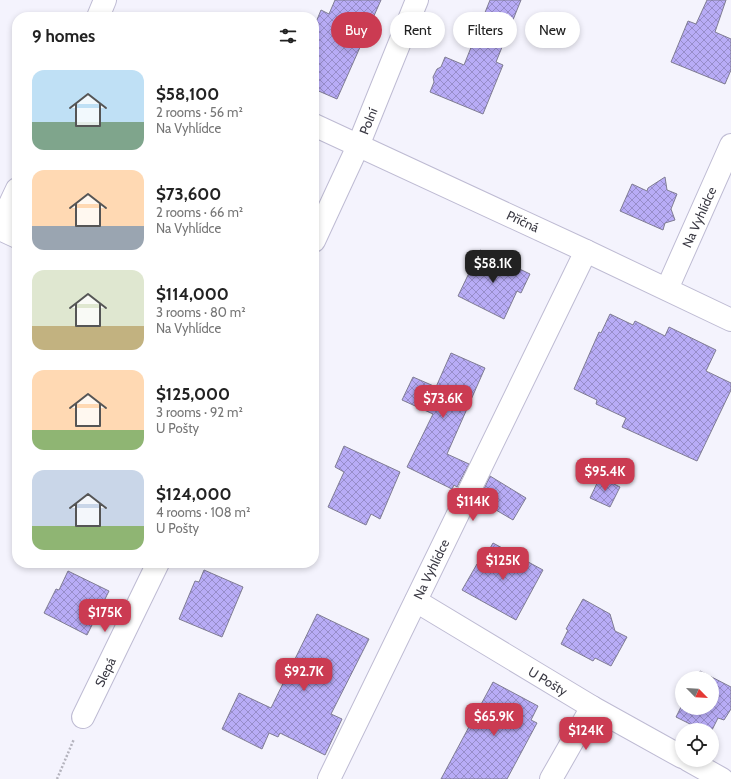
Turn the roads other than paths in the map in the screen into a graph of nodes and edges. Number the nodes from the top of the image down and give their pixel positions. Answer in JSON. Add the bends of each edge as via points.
{"nodes":[{"id":1,"x":105,"y":0,"type":"edge"},
{"id":2,"x":417,"y":0,"type":"edge"},
{"id":3,"x":100,"y":12,"type":"edge"},
{"id":4,"x":319,"y":127,"type":"edge"},
{"id":5,"x":731,"y":145,"type":"edge"},
{"id":6,"x":358,"y":146,"type":"junction"},
{"id":7,"x":12,"y":200,"type":"edge"},
{"id":8,"x":0,"y":225,"type":"edge"},
{"id":9,"x":0,"y":229,"type":"edge"},
{"id":10,"x":319,"y":229,"type":"edge"},
{"id":11,"x":12,"y":235,"type":"edge"},
{"id":12,"x":586,"y":251,"type":"junction"},
{"id":13,"x":667,"y":289,"type":"junction"},
{"id":14,"x":731,"y":320,"type":"edge"},
{"id":15,"x":156,"y":568,"type":"edge"},
{"id":16,"x":416,"y":601,"type":"junction"},
{"id":17,"x":592,"y":707,"type":"junction"},
{"id":18,"x":83,"y":717,"type":"road end"},
{"id":19,"x":675,"y":753,"type":"edge"},
{"id":20,"x":701,"y":767,"type":"edge"},
{"id":21,"x":329,"y":779,"type":"edge"},
{"id":22,"x":551,"y":779,"type":"edge"},
{"id":23,"x":722,"y":779,"type":"edge"}],
"edges":[{"from":1,"to":3,"type":"street"},
{"from":2,"to":6,"type":"street","name":"Polní"},
{"from":4,"to":6,"type":"street","name":"Příčná"},
{"from":5,"to":13,"type":"street","name":"Na Vyhlídce"},
{"from":6,"to":10,"type":"street","name":"Polní"},
{"from":6,"to":12,"type":"street","name":"Příčná"},
{"from":7,"to":8,"type":"street"},
{"from":9,"to":11,"type":"street"},
{"from":12,"to":13,"type":"street","name":"Příčná"},
{"from":12,"to":16,"type":"street","name":"Na Vyhlídce"},
{"from":13,"to":14,"type":"street","name":"Příčná"},
{"from":15,"to":18,"type":"street","name":"Slepá"},
{"from":16,"to":17,"type":"street","name":"U Pošty"},
{"from":16,"to":21,"type":"street","name":"Na Vyhlídce"},
{"from":17,"to":19,"type":"street","name":"U Pošty"},
{"from":17,"to":22,"type":"street"},
{"from":20,"to":23,"type":"street"}]}
